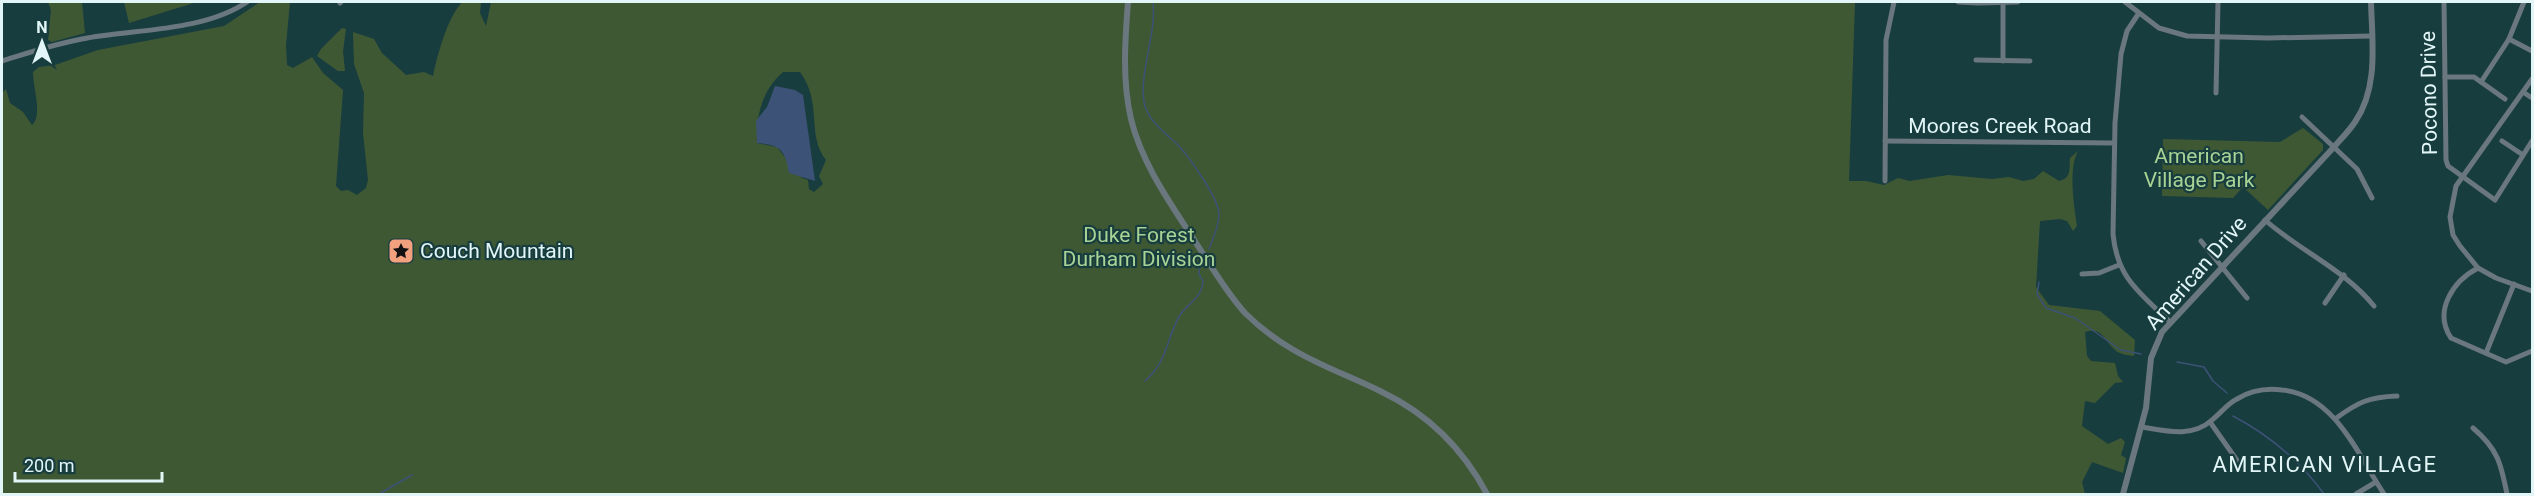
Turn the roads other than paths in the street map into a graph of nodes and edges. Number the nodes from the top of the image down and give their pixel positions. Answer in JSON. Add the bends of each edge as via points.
{"nodes":[{"id":1,"x":247,"y":2,"type":"edge"},
{"id":2,"x":1128,"y":2,"type":"edge"},
{"id":3,"x":1894,"y":2,"type":"edge"},
{"id":4,"x":1958,"y":2,"type":"edge"},
{"id":5,"x":2018,"y":2,"type":"edge"},
{"id":6,"x":2125,"y":2,"type":"edge"},
{"id":7,"x":2218,"y":2,"type":"edge"},
{"id":8,"x":2371,"y":2,"type":"edge"},
{"id":9,"x":2444,"y":2,"type":"edge"},
{"id":10,"x":2524,"y":2,"type":"edge"},
{"id":11,"x":2003,"y":3,"type":"junction"},
{"id":12,"x":2139,"y":13,"type":"junction"},
{"id":13,"x":2372,"y":36,"type":"junction"},
{"id":14,"x":2217,"y":37,"type":"junction"},
{"id":15,"x":2509,"y":39,"type":"junction"},
{"id":16,"x":2532,"y":51,"type":"edge"},
{"id":17,"x":1976,"y":60,"type":"dead end"},
{"id":18,"x":2003,"y":61,"type":"junction"},
{"id":19,"x":2,"y":62,"type":"edge"},
{"id":20,"x":2030,"y":62,"type":"dead end"},
{"id":21,"x":2445,"y":77,"type":"junction"},
{"id":22,"x":2532,"y":79,"type":"edge"},
{"id":23,"x":2481,"y":82,"type":"junction"},
{"id":24,"x":2523,"y":92,"type":"junction"},
{"id":25,"x":2216,"y":93,"type":"dead end"},
{"id":26,"x":2532,"y":98,"type":"edge"},
{"id":27,"x":2505,"y":99,"type":"dead end"},
{"id":28,"x":2302,"y":117,"type":"dead end"},
{"id":29,"x":1885,"y":141,"type":"junction"},
{"id":30,"x":2502,"y":141,"type":"dead end"},
{"id":31,"x":2532,"y":141,"type":"edge"},
{"id":32,"x":2114,"y":143,"type":"junction"},
{"id":33,"x":2334,"y":147,"type":"junction"},
{"id":34,"x":2523,"y":155,"type":"junction"},
{"id":35,"x":2462,"y":176,"type":"junction"},
{"id":36,"x":1885,"y":181,"type":"dead end"},
{"id":37,"x":2373,"y":198,"type":"dead end"},
{"id":38,"x":2265,"y":220,"type":"junction"},
{"id":39,"x":2201,"y":241,"type":"dead end"},
{"id":40,"x":2119,"y":265,"type":"junction"},
{"id":41,"x":2221,"y":267,"type":"junction"},
{"id":42,"x":2478,"y":268,"type":"junction"},
{"id":43,"x":2082,"y":274,"type":"dead end"},
{"id":44,"x":2344,"y":275,"type":"junction"},
{"id":45,"x":2514,"y":284,"type":"junction"},
{"id":46,"x":2532,"y":291,"type":"edge"},
{"id":47,"x":2247,"y":298,"type":"dead end"},
{"id":48,"x":2325,"y":303,"type":"dead end"},
{"id":49,"x":2374,"y":306,"type":"dead end"},
{"id":50,"x":2170,"y":322,"type":"junction"},
{"id":51,"x":2532,"y":351,"type":"edge"},
{"id":52,"x":2486,"y":353,"type":"junction"},
{"id":53,"x":2397,"y":396,"type":"dead end"},
{"id":54,"x":2335,"y":419,"type":"junction"},
{"id":55,"x":2210,"y":422,"type":"junction"},
{"id":56,"x":2142,"y":426,"type":"junction"},
{"id":57,"x":2473,"y":428,"type":"dead end"},
{"id":58,"x":2241,"y":466,"type":"dead end"},
{"id":59,"x":2376,"y":482,"type":"junction"},
{"id":60,"x":1487,"y":495,"type":"edge"},
{"id":61,"x":2123,"y":495,"type":"edge"},
{"id":62,"x":2356,"y":495,"type":"edge"},
{"id":63,"x":2384,"y":495,"type":"edge"},
{"id":64,"x":2507,"y":495,"type":"edge"}],
"edges":[{"from":1,"to":19,"type":"street","via":[[224,15],[196,22],[81,39]]},
{"from":2,"to":60,"type":"street","via":[[1124,77],[1134,130],[1150,166],[1225,288],[1244,311],[1277,339],[1304,356],[1395,398],[1435,426],[1462,456]]},
{"from":3,"to":29,"type":"street","via":[[1886,40]]},
{"from":4,"to":11,"type":"street"},
{"from":5,"to":11,"type":"street"},
{"from":6,"to":12,"type":"street"},
{"from":7,"to":14,"type":"street"},
{"from":8,"to":13,"type":"street","name":"American Drive"},
{"from":9,"to":21,"type":"street","name":"Pocono Drive"},
{"from":10,"to":15,"type":"street"},
{"from":11,"to":18,"type":"street"},
{"from":12,"to":14,"type":"street","via":[[2175,34]]},
{"from":12,"to":32,"type":"street","via":[[2122,46]]},
{"from":13,"to":14,"type":"street"},
{"from":13,"to":33,"type":"street","name":"American Drive","via":[[2367,96],[2355,123]]},
{"from":14,"to":25,"type":"street"},
{"from":15,"to":16,"type":"street"},
{"from":15,"to":23,"type":"street"},
{"from":17,"to":18,"type":"street"},
{"from":18,"to":20,"type":"street"},
{"from":21,"to":23,"type":"street","via":[[2470,76]]},
{"from":21,"to":35,"type":"street","name":"Pocono Drive","via":[[2446,160]]},
{"from":22,"to":24,"type":"street"},
{"from":23,"to":27,"type":"street"},
{"from":24,"to":26,"type":"street"},
{"from":24,"to":35,"type":"street"},
{"from":28,"to":33,"type":"street"},
{"from":29,"to":32,"type":"street","name":"Moores Creek Road"},
{"from":29,"to":36,"type":"street"},
{"from":30,"to":34,"type":"street"},
{"from":31,"to":34,"type":"street"},
{"from":32,"to":40,"type":"street","via":[[2113,234]]},
{"from":33,"to":37,"type":"street","via":[[2357,169]]},
{"from":33,"to":38,"type":"street","name":"American Drive"},
{"from":34,"to":35,"type":"street","name":"Pocono Drive","via":[[2496,200]]},
{"from":35,"to":42,"type":"street","via":[[2453,195],[2450,217],[2460,246]]},
{"from":38,"to":41,"type":"street","name":"American Drive"},
{"from":38,"to":44,"type":"street","via":[[2287,239]]},
{"from":39,"to":41,"type":"street"},
{"from":40,"to":43,"type":"street","via":[[2099,273]]},
{"from":40,"to":50,"type":"street","via":[[2136,289]]},
{"from":41,"to":47,"type":"street"},
{"from":41,"to":50,"type":"street","name":"American Drive"},
{"from":42,"to":45,"type":"street"},
{"from":42,"to":52,"type":"street","via":[[2448,295],[2446,331],[2451,338]]},
{"from":44,"to":48,"type":"street"},
{"from":44,"to":49,"type":"street"},
{"from":45,"to":46,"type":"street"},
{"from":45,"to":52,"type":"street"},
{"from":50,"to":56,"type":"street","name":"American Drive","via":[[2153,352]]},
{"from":51,"to":52,"type":"street","via":[[2510,363]]},
{"from":53,"to":54,"type":"street","via":[[2362,401]]},
{"from":54,"to":55,"type":"street","via":[[2307,396],[2268,389],[2238,398]]},
{"from":54,"to":59,"type":"street"},
{"from":55,"to":56,"type":"street","via":[[2180,433]]},
{"from":55,"to":58,"type":"street"},
{"from":56,"to":61,"type":"street","name":"American Drive"},
{"from":57,"to":64,"type":"street","via":[[2498,457]]},
{"from":59,"to":62,"type":"street"},
{"from":59,"to":63,"type":"street"}]}
